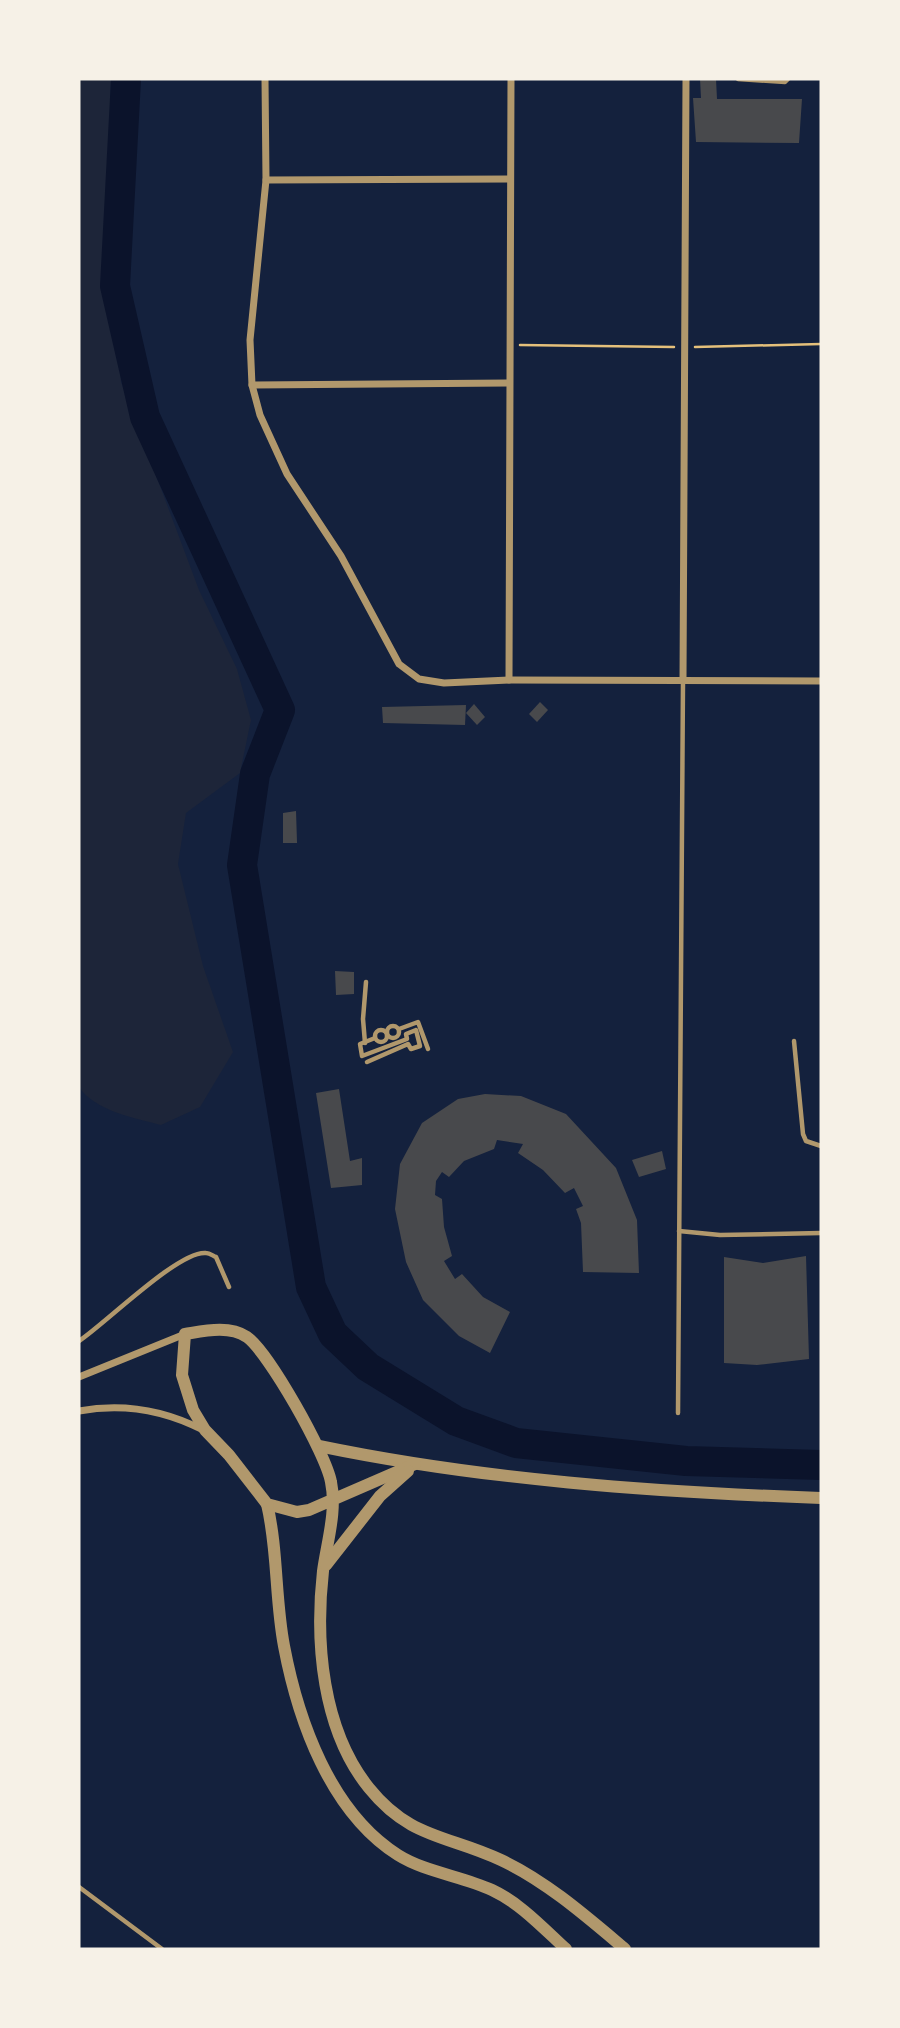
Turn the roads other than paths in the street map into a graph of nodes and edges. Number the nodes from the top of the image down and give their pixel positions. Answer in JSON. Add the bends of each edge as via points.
{"nodes":[{"id":1,"x":265,"y":79,"type":"edge"},
{"id":2,"x":511,"y":79,"type":"edge"},
{"id":3,"x":686,"y":79,"type":"edge"},
{"id":4,"x":738,"y":79,"type":"edge"},
{"id":5,"x":788,"y":79,"type":"edge"},
{"id":6,"x":509,"y":179,"type":"junction"},
{"id":7,"x":266,"y":180,"type":"junction"},
{"id":8,"x":508,"y":383,"type":"junction"},
{"id":9,"x":252,"y":385,"type":"junction"},
{"id":10,"x":509,"y":680,"type":"junction"},
{"id":11,"x":683,"y":681,"type":"junction"},
{"id":12,"x":821,"y":681,"type":"edge"},
{"id":13,"x":366,"y":982,"type":"dead end"},
{"id":14,"x":794,"y":1041,"type":"dead end"},
{"id":15,"x":365,"y":1042,"type":"junction"},
{"id":16,"x":428,"y":1049,"type":"dead end"},
{"id":17,"x":367,"y":1062,"type":"dead end"},
{"id":18,"x":821,"y":1146,"type":"edge"},
{"id":19,"x":679,"y":1231,"type":"junction"},
{"id":20,"x":821,"y":1233,"type":"edge"},
{"id":21,"x":229,"y":1287,"type":"dead end"},
{"id":22,"x":185,"y":1334,"type":"junction"},
{"id":23,"x":79,"y":1341,"type":"edge"},
{"id":24,"x":79,"y":1377,"type":"edge"},
{"id":25,"x":79,"y":1411,"type":"edge"},
{"id":26,"x":678,"y":1413,"type":"dead end"},
{"id":27,"x":205,"y":1430,"type":"junction"},
{"id":28,"x":318,"y":1446,"type":"junction"},
{"id":29,"x":413,"y":1466,"type":"junction"},
{"id":30,"x":332,"y":1498,"type":"junction"},
{"id":31,"x":821,"y":1498,"type":"edge"},
{"id":32,"x":267,"y":1504,"type":"junction"},
{"id":33,"x":324,"y":1568,"type":"junction"},
{"id":34,"x":79,"y":1887,"type":"edge"},
{"id":35,"x":162,"y":1949,"type":"edge"},
{"id":36,"x":566,"y":1949,"type":"edge"},
{"id":37,"x":625,"y":1949,"type":"edge"}],
"edges":[{"from":1,"to":7,"type":"street"},
{"from":2,"to":6,"type":"street"},
{"from":3,"to":11,"type":"street"},
{"from":4,"to":5,"type":"lane"},
{"from":6,"to":7,"type":"street"},
{"from":6,"to":8,"type":"street"},
{"from":7,"to":9,"type":"street","via":[[250,340]]},
{"from":8,"to":9,"type":"street"},
{"from":8,"to":10,"type":"street"},
{"from":9,"to":10,"type":"street","via":[[282,463],[341,556],[399,664],[431,682]]},
{"from":10,"to":11,"type":"street"},
{"from":11,"to":12,"type":"street"},
{"from":11,"to":19,"type":"lane"},
{"from":13,"to":15,"type":"lane"},
{"from":14,"to":18,"type":"lane","via":[[803,1134],[806,1142]]},
{"from":15,"to":16,"type":"lane","via":[[384,1041],[386,1034],[396,1037],[399,1029],[418,1022]]},
{"from":15,"to":17,"type":"lane","via":[[360,1044],[362,1056],[407,1039],[406,1034],[416,1030],[420,1046],[411,1049],[408,1044]]},
{"from":19,"to":20,"type":"lane"},
{"from":19,"to":26,"type":"lane"},
{"from":21,"to":23,"type":"lane","via":[[216,1257],[206,1253],[188,1257]]},
{"from":22,"to":24,"type":"street"},
{"from":22,"to":27,"type":"street","via":[[185,1390]]},
{"from":22,"to":28,"type":"street","via":[[219,1330],[246,1336],[264,1357]]},
{"from":25,"to":27,"type":"street","via":[[143,1410],[168,1414]]},
{"from":27,"to":32,"type":"street"},
{"from":28,"to":29,"type":"street"},
{"from":28,"to":30,"type":"street"},
{"from":29,"to":30,"type":"street"},
{"from":29,"to":31,"type":"street","via":[[680,1493]]},
{"from":29,"to":33,"type":"street","via":[[380,1496]]},
{"from":30,"to":32,"type":"street","via":[[298,1512]]},
{"from":30,"to":33,"type":"street"},
{"from":32,"to":36,"type":"street","via":[[284,1645],[295,1690],[327,1776],[374,1837],[398,1855],[512,1901]]},
{"from":33,"to":37,"type":"street","via":[[319,1650],[326,1689],[351,1759],[368,1787],[414,1829],[478,1850],[523,1872]]},
{"from":34,"to":35,"type":"lane"}]}
